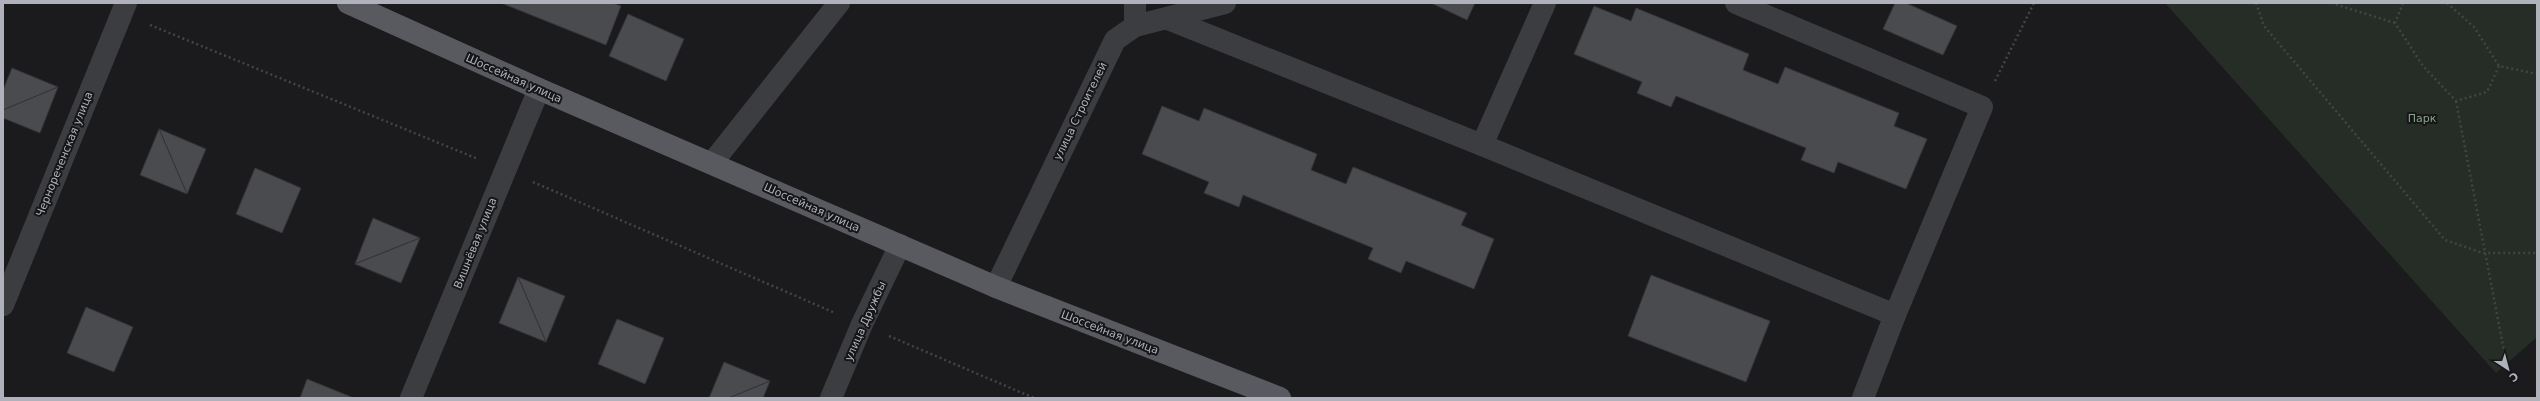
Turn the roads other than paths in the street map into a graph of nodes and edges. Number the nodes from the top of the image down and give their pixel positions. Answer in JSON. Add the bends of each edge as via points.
{"nodes":[{"id":1,"x":348,"y":3,"type":"edge"},
{"id":2,"x":839,"y":3,"type":"edge"},
{"id":3,"x":1135,"y":3,"type":"edge"},
{"id":4,"x":1225,"y":3,"type":"edge"},
{"id":5,"x":1545,"y":3,"type":"edge"},
{"id":6,"x":1736,"y":3,"type":"edge"},
{"id":7,"x":124,"y":8,"type":"edge"},
{"id":8,"x":1168,"y":19,"type":"junction"},
{"id":9,"x":1135,"y":26,"type":"junction"},
{"id":10,"x":539,"y":89,"type":"junction"},
{"id":11,"x":1482,"y":144,"type":"junction"},
{"id":12,"x":712,"y":163,"type":"junction"},
{"id":13,"x":900,"y":245,"type":"junction"},
{"id":14,"x":996,"y":287,"type":"junction"},
{"id":15,"x":3,"y":305,"type":"edge"},
{"id":16,"x":1894,"y":315,"type":"junction"},
{"id":17,"x":411,"y":398,"type":"edge"},
{"id":18,"x":831,"y":398,"type":"edge"},
{"id":19,"x":1280,"y":398,"type":"edge"},
{"id":20,"x":1863,"y":398,"type":"edge"}],
"edges":[{"from":1,"to":10,"type":"main road","name":"Шоссейная улица"},
{"from":2,"to":12,"type":"street"},
{"from":3,"to":9,"type":"street"},
{"from":4,"to":8,"type":"street","name":"улица Строителей"},
{"from":5,"to":11,"type":"street"},
{"from":6,"to":16,"type":"street","via":[[1982,107]]},
{"from":7,"to":15,"type":"street","name":"Чернореченская улица"},
{"from":8,"to":9,"type":"street","name":"улица Строителей"},
{"from":8,"to":11,"type":"street"},
{"from":9,"to":14,"type":"street","name":"улица Строителей","via":[[1115,40]]},
{"from":10,"to":12,"type":"main road","name":"Шоссейная улица"},
{"from":10,"to":17,"type":"street","name":"Вишнёвая улица"},
{"from":11,"to":16,"type":"street"},
{"from":12,"to":13,"type":"main road","name":"Шоссейная улица"},
{"from":13,"to":14,"type":"main road","name":"Шоссейная улица"},
{"from":13,"to":18,"type":"street","name":"улица Дружбы","via":[[862,324]]},
{"from":14,"to":19,"type":"main road","name":"Шоссейная улица"},
{"from":16,"to":20,"type":"street"}]}
